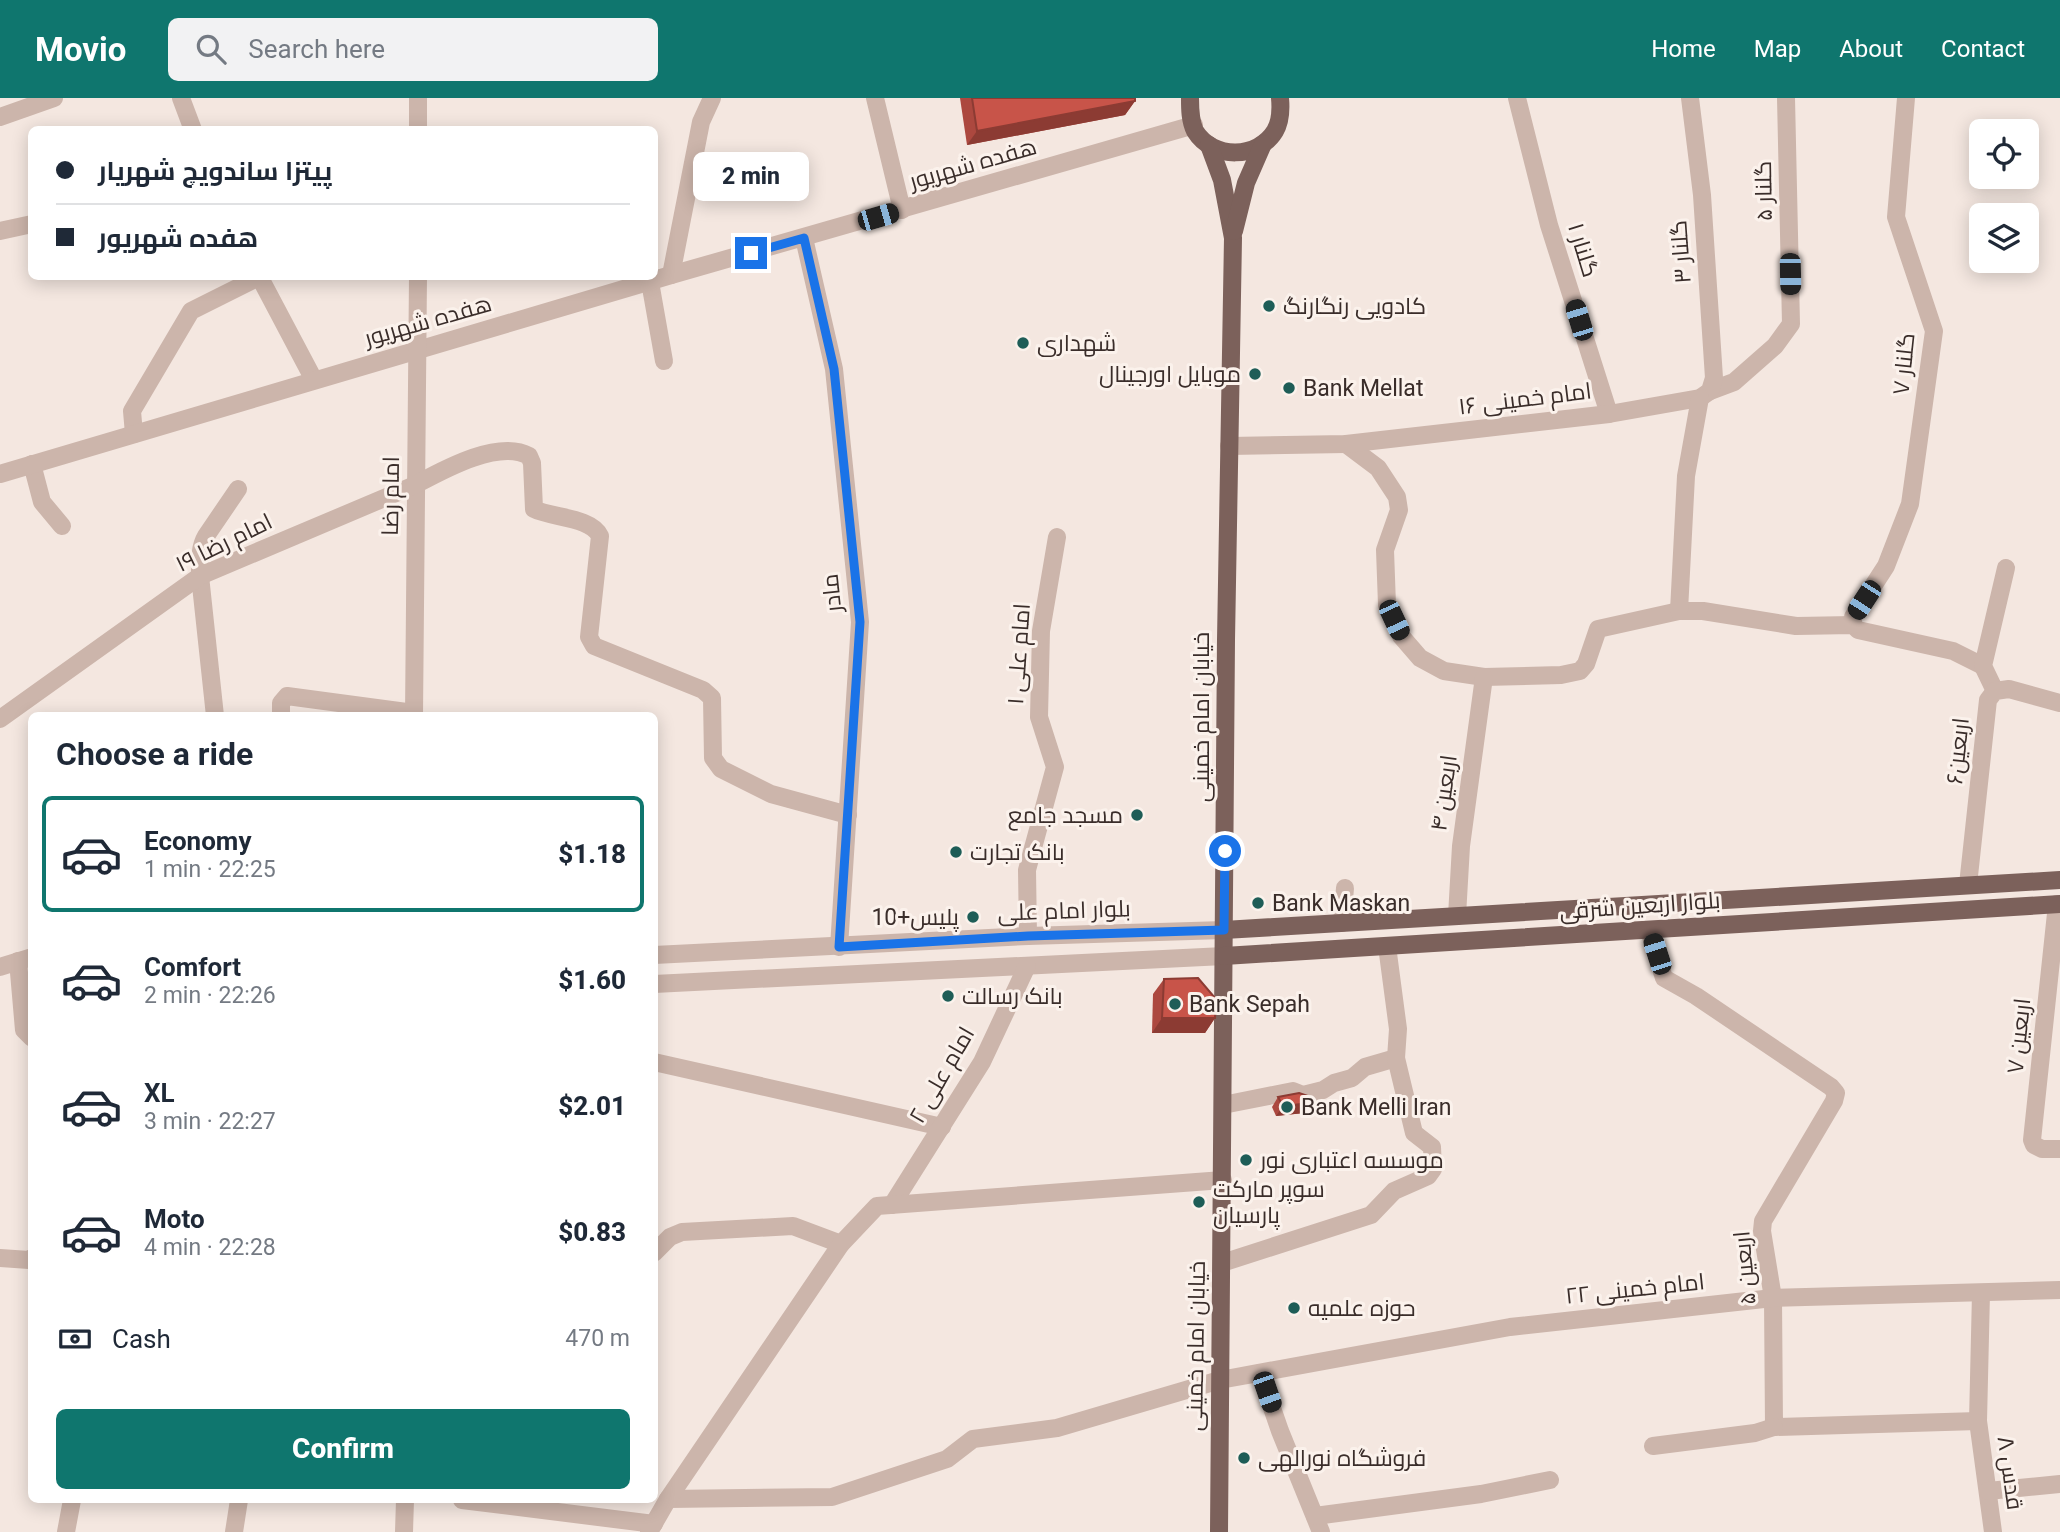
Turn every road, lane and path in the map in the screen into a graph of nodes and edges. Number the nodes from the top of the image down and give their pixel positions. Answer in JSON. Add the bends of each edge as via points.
{"nodes":[{"id":1,"x":54,"y":98,"type":"edge"},
{"id":2,"x":181,"y":98,"type":"edge"},
{"id":3,"x":418,"y":98,"type":"edge"},
{"id":4,"x":712,"y":98,"type":"edge"},
{"id":5,"x":875,"y":98,"type":"edge"},
{"id":6,"x":1191,"y":98,"type":"edge"},
{"id":7,"x":1282,"y":98,"type":"edge"},
{"id":8,"x":1517,"y":98,"type":"edge"},
{"id":9,"x":1690,"y":98,"type":"edge"},
{"id":10,"x":1786,"y":98,"type":"edge"},
{"id":11,"x":1906,"y":98,"type":"edge"},
{"id":12,"x":0,"y":117,"type":"edge"},
{"id":13,"x":1194,"y":125,"type":"junction"},
{"id":14,"x":192,"y":126,"type":"edge"},
{"id":15,"x":418,"y":126,"type":"edge"},
{"id":16,"x":1263,"y":144,"type":"junction"},
{"id":17,"x":1209,"y":145,"type":"junction"},
{"id":18,"x":902,"y":209,"type":"junction"},
{"id":19,"x":28,"y":225,"type":"edge"},
{"id":20,"x":0,"y":231,"type":"edge"},
{"id":21,"x":1233,"y":237,"type":"junction"},
{"id":22,"x":804,"y":238,"type":"junction"},
{"id":23,"x":671,"y":275,"type":"junction"},
{"id":24,"x":658,"y":279,"type":"edge"},
{"id":25,"x":253,"y":280,"type":"edge"},
{"id":26,"x":261,"y":280,"type":"edge"},
{"id":27,"x":418,"y":280,"type":"edge"},
{"id":28,"x":656,"y":280,"type":"edge"},
{"id":29,"x":650,"y":282,"type":"junction"},
{"id":30,"x":1791,"y":324,"type":"joint"},
{"id":31,"x":418,"y":349,"type":"junction"},
{"id":32,"x":664,"y":361,"type":"dead end"},
{"id":33,"x":314,"y":380,"type":"junction"},
{"id":34,"x":1705,"y":394,"type":"junction"},
{"id":35,"x":1609,"y":414,"type":"junction"},
{"id":36,"x":135,"y":434,"type":"junction"},
{"id":37,"x":1346,"y":444,"type":"junction"},
{"id":38,"x":1229,"y":446,"type":"junction"},
{"id":39,"x":32,"y":464,"type":"junction"},
{"id":40,"x":0,"y":474,"type":"edge"},
{"id":41,"x":415,"y":485,"type":"junction"},
{"id":42,"x":238,"y":489,"type":"dead end"},
{"id":43,"x":62,"y":526,"type":"dead end"},
{"id":44,"x":1057,"y":537,"type":"dead end"},
{"id":45,"x":2006,"y":568,"type":"dead end"},
{"id":46,"x":200,"y":576,"type":"junction"},
{"id":47,"x":1679,"y":611,"type":"junction"},
{"id":48,"x":1853,"y":625,"type":"junction"},
{"id":49,"x":1983,"y":666,"type":"junction"},
{"id":50,"x":1484,"y":677,"type":"junction"},
{"id":51,"x":1995,"y":691,"type":"junction"},
{"id":52,"x":2060,"y":704,"type":"edge"},
{"id":53,"x":215,"y":712,"type":"edge"},
{"id":54,"x":281,"y":712,"type":"edge"},
{"id":55,"x":400,"y":712,"type":"edge"},
{"id":56,"x":414,"y":712,"type":"edge"},
{"id":57,"x":0,"y":719,"type":"edge"},
{"id":58,"x":848,"y":815,"type":"junction"},
{"id":59,"x":2060,"y":880,"type":"edge"},
{"id":60,"x":1968,"y":885,"type":"junction"},
{"id":61,"x":1345,"y":888,"type":"dead end"},
{"id":62,"x":2059,"y":904,"type":"edge"},
{"id":63,"x":1457,"y":916,"type":"junction"},
{"id":64,"x":1342,"y":923,"type":"junction"},
{"id":65,"x":1224,"y":930,"type":"junction"},
{"id":66,"x":1649,"y":930,"type":"junction"},
{"id":67,"x":1028,"y":936,"type":"junction"},
{"id":68,"x":1387,"y":946,"type":"junction"},
{"id":69,"x":839,"y":947,"type":"junction"},
{"id":70,"x":658,"y":955,"type":"edge"},
{"id":71,"x":1224,"y":956,"type":"junction"},
{"id":72,"x":25,"y":959,"type":"edge"},
{"id":73,"x":1027,"y":966,"type":"junction"},
{"id":74,"x":0,"y":967,"type":"edge"},
{"id":75,"x":658,"y":984,"type":"edge"},
{"id":76,"x":28,"y":1034,"type":"edge"},
{"id":77,"x":1396,"y":1058,"type":"junction"},
{"id":78,"x":658,"y":1063,"type":"edge"},
{"id":79,"x":1223,"y":1105,"type":"junction"},
{"id":80,"x":942,"y":1127,"type":"junction"},
{"id":81,"x":2060,"y":1149,"type":"edge"},
{"id":82,"x":1223,"y":1180,"type":"junction"},
{"id":83,"x":892,"y":1205,"type":"junction"},
{"id":84,"x":841,"y":1244,"type":"junction"},
{"id":85,"x":658,"y":1250,"type":"edge"},
{"id":86,"x":0,"y":1258,"type":"edge"},
{"id":87,"x":28,"y":1260,"type":"edge"},
{"id":88,"x":1222,"y":1263,"type":"junction"},
{"id":89,"x":2060,"y":1290,"type":"edge"},
{"id":90,"x":1981,"y":1293,"type":"junction"},
{"id":91,"x":1773,"y":1298,"type":"junction"},
{"id":92,"x":1260,"y":1373,"type":"junction"},
{"id":93,"x":1220,"y":1380,"type":"junction"},
{"id":94,"x":1978,"y":1421,"type":"junction"},
{"id":95,"x":1774,"y":1427,"type":"junction"},
{"id":96,"x":1653,"y":1446,"type":"dead end"},
{"id":97,"x":1550,"y":1480,"type":"dead end"},
{"id":98,"x":2060,"y":1484,"type":"edge"},
{"id":99,"x":1988,"y":1491,"type":"junction"},
{"id":100,"x":668,"y":1499,"type":"junction"},
{"id":101,"x":71,"y":1503,"type":"edge"},
{"id":102,"x":239,"y":1503,"type":"edge"},
{"id":103,"x":405,"y":1503,"type":"edge"},
{"id":104,"x":482,"y":1503,"type":"edge"},
{"id":105,"x":1318,"y":1524,"type":"edge"},
{"id":106,"x":652,"y":1528,"type":"edge"},
{"id":107,"x":66,"y":1532,"type":"edge"},
{"id":108,"x":234,"y":1532,"type":"edge"},
{"id":109,"x":404,"y":1532,"type":"edge"},
{"id":110,"x":1219,"y":1532,"type":"edge"},
{"id":111,"x":1993,"y":1532,"type":"edge"}],
"edges":[{"from":1,"to":12,"type":"street"},
{"from":2,"to":14,"type":"street"},
{"from":3,"to":15,"type":"street"},
{"from":4,"to":23,"type":"street","via":[[701,122]]},
{"from":5,"to":18,"type":"street"},
{"from":6,"to":13,"type":"main road"},
{"from":7,"to":16,"type":"main road","via":[[1276,130]]},
{"from":8,"to":35,"type":"street","name":"گلنار ۱","via":[[1549,225]]},
{"from":9,"to":34,"type":"street","name":"گلنار ۳","via":[[1703,195],[1714,378]]},
{"from":10,"to":30,"type":"street","name":"گلنار ۵"},
{"from":11,"to":48,"type":"street","name":"گلنار ۷","via":[[1896,217],[1934,331],[1910,505],[1886,566],[1853,617]]},
{"from":13,"to":17,"type":"main road"},
{"from":13,"to":18,"type":"street","name":"هفده شهریور"},
{"from":16,"to":17,"type":"main road","via":[[1247,152],[1227,152]]},
{"from":16,"to":21,"type":"main road","via":[[1246,183]]},
{"from":17,"to":21,"type":"main road","via":[[1222,180]]},
{"from":18,"to":22,"type":"street","name":"هفده شهریور"},
{"from":19,"to":20,"type":"street"},
{"from":21,"to":38,"type":"main road","name":"خیابان امام خمینی"},
{"from":22,"to":23,"type":"street","name":"هفده شهریور"},
{"from":22,"to":58,"type":"street","name":"مادر","via":[[834,369],[860,622]]},
{"from":23,"to":24,"type":"street","name":"هفده شهریور"},
{"from":25,"to":36,"type":"street","via":[[191,311],[132,411]]},
{"from":26,"to":33,"type":"street"},
{"from":27,"to":31,"type":"street","name":"امام رضا"},
{"from":28,"to":29,"type":"street","name":"هفده شهریور"},
{"from":29,"to":31,"type":"street","name":"هفده شهریور"},
{"from":29,"to":32,"type":"street"},
{"from":30,"to":34,"type":"street","name":"امام خمینی ۱۶","via":[[1775,346],[1734,382]]},
{"from":31,"to":33,"type":"street","name":"هفده شهریور"},
{"from":31,"to":41,"type":"street","name":"امام رضا"},
{"from":33,"to":36,"type":"street","name":"هفده شهریور"},
{"from":34,"to":35,"type":"street","name":"امام خمینی ۱۶"},
{"from":34,"to":47,"type":"street","name":"گلنار ۳","via":[[1686,475]]},
{"from":35,"to":37,"type":"street","name":"امام خمینی ۱۶"},
{"from":36,"to":39,"type":"street","name":"هفده شهریور"},
{"from":37,"to":38,"type":"street","name":"امام خمینی ۱۶"},
{"from":37,"to":50,"type":"street","via":[[1378,468],[1398,497],[1399,510],[1385,550],[1385,581],[1387,605],[1401,636],[1420,658],[1444,671]]},
{"from":38,"to":65,"type":"main road","name":"خیابان امام خمینی"},
{"from":39,"to":40,"type":"street","name":"هفده شهریور"},
{"from":39,"to":43,"type":"street","via":[[43,502]]},
{"from":41,"to":46,"type":"street","name":"امام رضا ۱۹"},
{"from":41,"to":56,"type":"street","name":"امام رضا"},
{"from":41,"to":58,"type":"street","name":"امام رضا ۱۹","via":[[490,452],[529,456],[534,509],[585,523],[600,536],[589,637],[594,646],[703,690],[712,698],[713,758],[721,769],[771,794]]},
{"from":42,"to":46,"type":"street","via":[[202,543]]},
{"from":44,"to":67,"type":"street","name":"امام علی ۱","via":[[1041,631],[1039,717],[1055,767],[1027,870]]},
{"from":45,"to":49,"type":"street"},
{"from":46,"to":53,"type":"street"},
{"from":46,"to":57,"type":"street","name":"امام رضا ۱۹"},
{"from":47,"to":48,"type":"street","via":[[1796,626]]},
{"from":47,"to":50,"type":"street","via":[[1598,629],[1580,671]]},
{"from":48,"to":49,"type":"street","via":[[1858,630],[1953,651]]},
{"from":49,"to":51,"type":"street"},
{"from":50,"to":63,"type":"street","name":"اربعین ۴","via":[[1461,846]]},
{"from":51,"to":52,"type":"street","via":[[2009,689]]},
{"from":51,"to":60,"type":"street","name":"اربعین۶","via":[[1988,700]]},
{"from":54,"to":55,"type":"street","via":[[287,696]]},
{"from":58,"to":69,"type":"street","name":"مادر"},
{"from":59,"to":60,"type":"main road","name":"بلوار اربعین شرقی"},
{"from":60,"to":63,"type":"main road","name":"بلوار اربعین شرقی"},
{"from":61,"to":64,"type":"street"},
{"from":62,"to":66,"type":"main road","name":"بلوار اربعین شرقی"},
{"from":62,"to":81,"type":"street","name":"اربعین ۷","via":[[2032,1140],[2042,1149]]},
{"from":63,"to":64,"type":"main road","name":"بلوار اربعین شرقی"},
{"from":64,"to":65,"type":"main road","name":"بلوار اربعین شرقی"},
{"from":65,"to":67,"type":"street","name":"بلوار امام علی"},
{"from":65,"to":71,"type":"main road","name":"خیابان امام خمینی"},
{"from":66,"to":68,"type":"main road","name":"بلوار اربعین شرقی"},
{"from":66,"to":91,"type":"street","name":"اربعین ۵","via":[[1664,978],[1836,1093],[1763,1221]]},
{"from":67,"to":69,"type":"street","name":"بلوار امام علی"},
{"from":68,"to":71,"type":"main road","name":"بلوار اربعین شرقی"},
{"from":68,"to":77,"type":"street","via":[[1398,1029]]},
{"from":69,"to":70,"type":"street","name":"بلوار امام علی"},
{"from":71,"to":73,"type":"street"},
{"from":71,"to":79,"type":"main road","name":"خیابان امام خمینی"},
{"from":72,"to":74,"type":"street"},
{"from":72,"to":76,"type":"street","via":[[24,1030]]},
{"from":73,"to":75,"type":"street"},
{"from":73,"to":80,"type":"street","name":"امام علی ۲","via":[[982,1062]]},
{"from":77,"to":79,"type":"street","via":[[1366,1067],[1323,1090]]},
{"from":77,"to":88,"type":"street","via":[[1414,1133],[1432,1147],[1433,1169],[1428,1176],[1394,1191],[1371,1215]]},
{"from":78,"to":80,"type":"street"},
{"from":79,"to":82,"type":"main road","name":"خیابان امام خمینی"},
{"from":80,"to":83,"type":"street","name":"امام علی ۲"},
{"from":82,"to":83,"type":"street"},
{"from":82,"to":88,"type":"main road","name":"خیابان امام خمینی"},
{"from":83,"to":84,"type":"street","via":[[877,1206]]},
{"from":84,"to":85,"type":"street","via":[[793,1226],[682,1232]]},
{"from":84,"to":100,"type":"street"},
{"from":86,"to":87,"type":"street"},
{"from":88,"to":93,"type":"main road","name":"خیابان امام خمینی"},
{"from":89,"to":90,"type":"street","name":"امام خمینی ۲۲"},
{"from":90,"to":91,"type":"street","name":"امام خمینی ۲۲"},
{"from":90,"to":94,"type":"street","name":"قدس ۸"},
{"from":91,"to":92,"type":"street","name":"امام خمینی ۲۲","via":[[1510,1327]]},
{"from":91,"to":95,"type":"street","name":"اربعین ۵"},
{"from":92,"to":93,"type":"street","name":"امام خمینی ۲۲"},
{"from":92,"to":105,"type":"street"},
{"from":93,"to":100,"type":"street","name":"امام خمینی ۲۲","via":[[1057,1428],[973,1439],[947,1459],[832,1497]]},
{"from":93,"to":110,"type":"main road","name":"خیابان امام خمینی"},
{"from":94,"to":95,"type":"street"},
{"from":94,"to":99,"type":"street","name":"قدس ۸"},
{"from":95,"to":96,"type":"street"},
{"from":97,"to":105,"type":"street"},
{"from":98,"to":99,"type":"street"},
{"from":99,"to":111,"type":"street","name":"قدس ۸"},
{"from":100,"to":106,"type":"street"},
{"from":101,"to":107,"type":"street"},
{"from":102,"to":108,"type":"street"},
{"from":103,"to":109,"type":"street"},
{"from":104,"to":106,"type":"street"}]}
